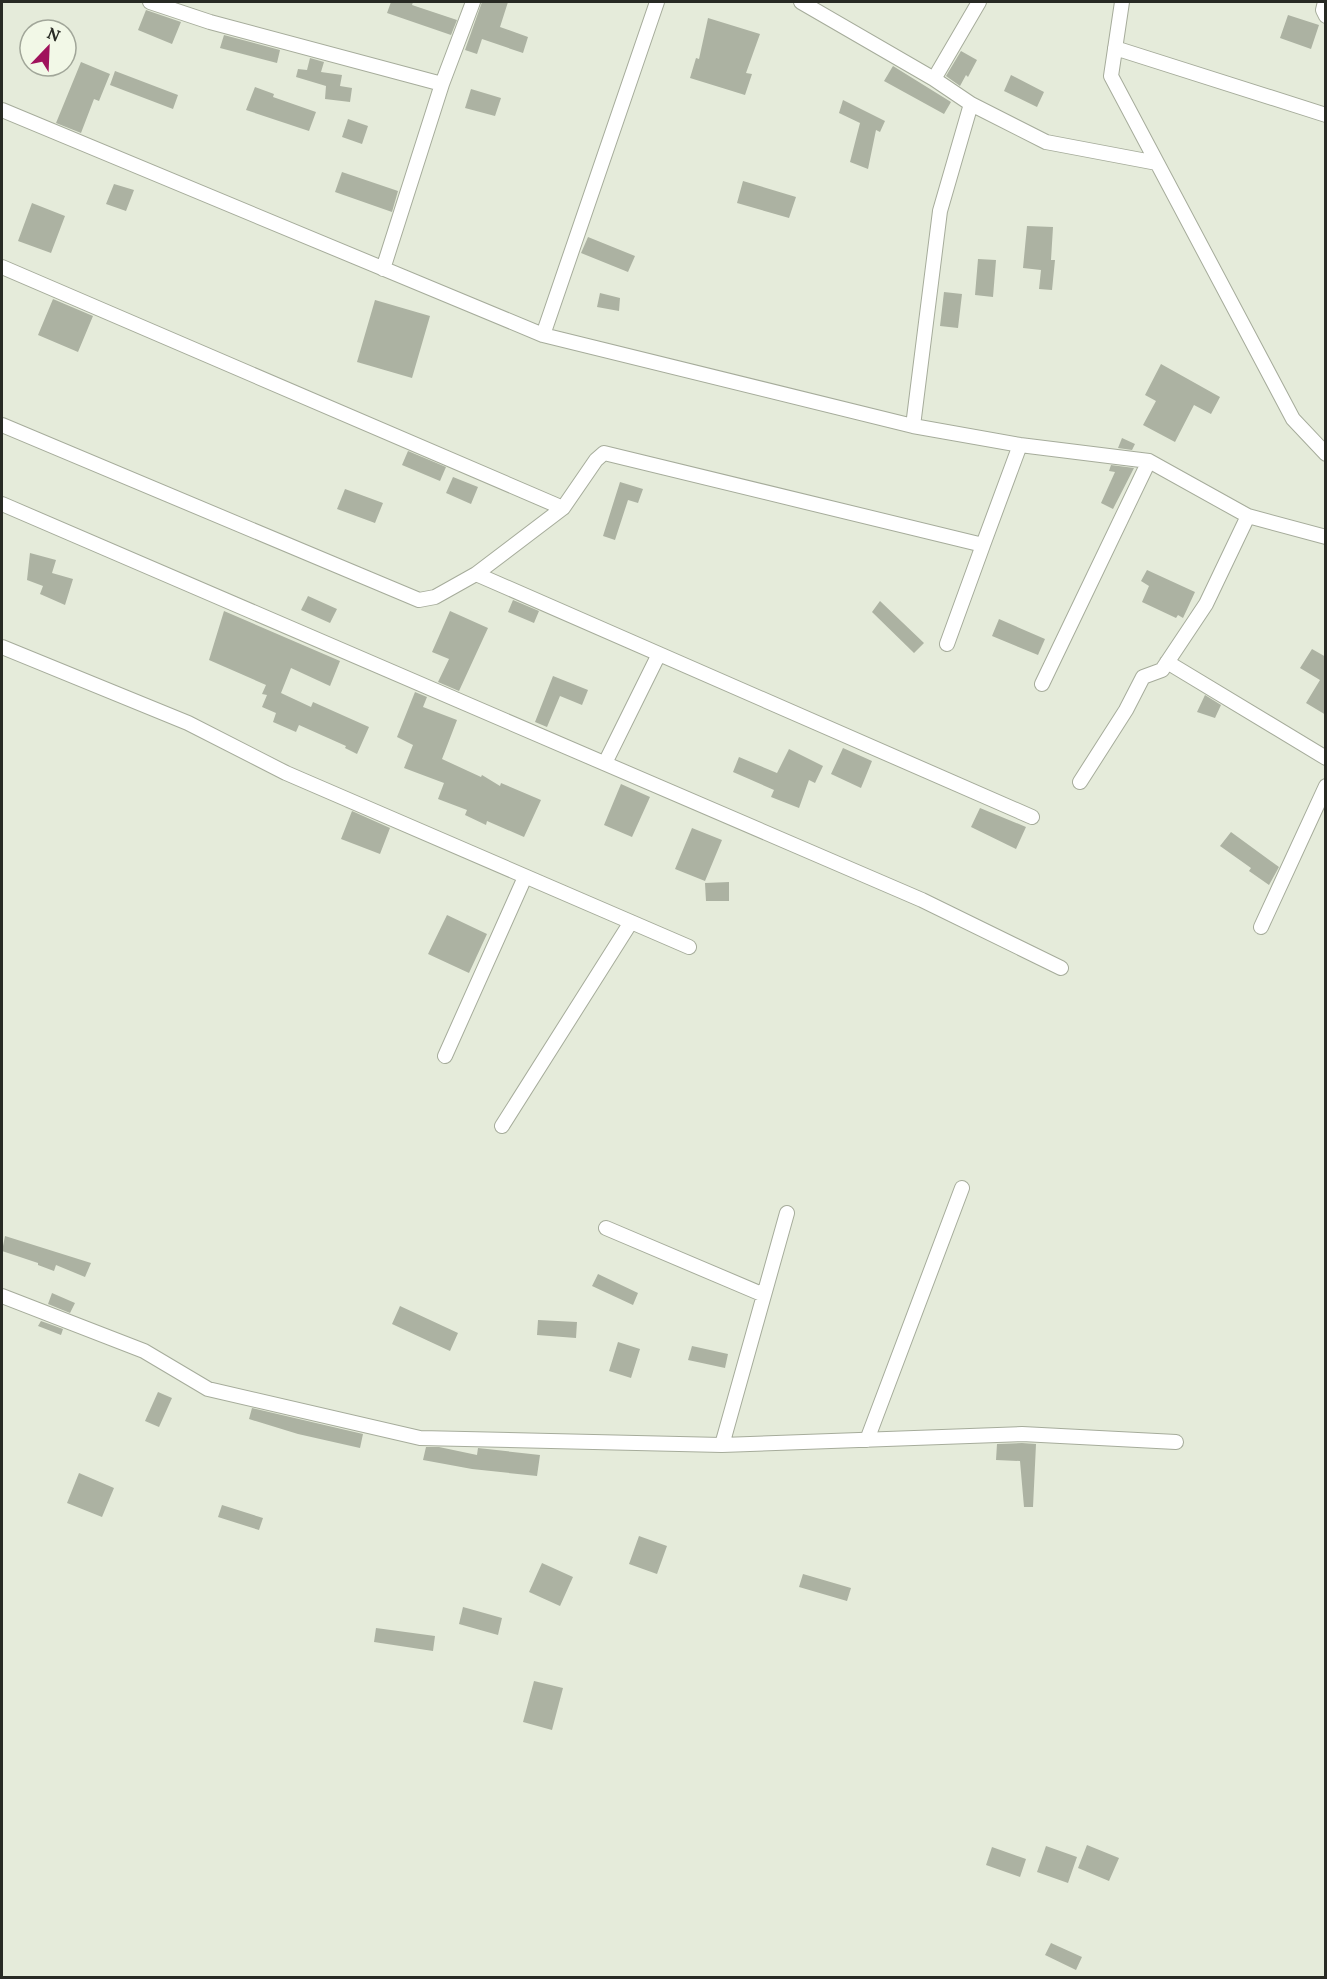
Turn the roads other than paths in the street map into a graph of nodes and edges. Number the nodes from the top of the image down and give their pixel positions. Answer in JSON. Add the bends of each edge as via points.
{"nodes":[{"id":1,"x":150,"y":2,"type":"edge"},
{"id":2,"x":473,"y":2,"type":"edge"},
{"id":3,"x":657,"y":2,"type":"edge"},
{"id":4,"x":801,"y":2,"type":"edge"},
{"id":5,"x":979,"y":2,"type":"edge"},
{"id":6,"x":1122,"y":2,"type":"edge"},
{"id":7,"x":1325,"y":2,"type":"edge"},
{"id":8,"x":1326,"y":16,"type":"edge"},
{"id":9,"x":1115,"y":48,"type":"junction"},
{"id":10,"x":934,"y":79,"type":"junction"},
{"id":11,"x":442,"y":84,"type":"junction"},
{"id":12,"x":971,"y":104,"type":"junction"},
{"id":13,"x":2,"y":110,"type":"edge"},
{"id":14,"x":1326,"y":115,"type":"edge"},
{"id":15,"x":1157,"y":164,"type":"junction"},
{"id":16,"x":2,"y":267,"type":"edge"},
{"id":17,"x":383,"y":269,"type":"junction"},
{"id":18,"x":543,"y":335,"type":"junction"},
{"id":19,"x":2,"y":425,"type":"edge"},
{"id":20,"x":913,"y":426,"type":"junction"},
{"id":21,"x":1020,"y":445,"type":"junction"},
{"id":22,"x":1326,"y":454,"type":"edge"},
{"id":23,"x":1149,"y":461,"type":"junction"},
{"id":24,"x":2,"y":504,"type":"edge"},
{"id":25,"x":563,"y":508,"type":"junction"},
{"id":26,"x":1248,"y":516,"type":"junction"},
{"id":27,"x":1326,"y":537,"type":"edge"},
{"id":28,"x":983,"y":546,"type":"junction"},
{"id":29,"x":476,"y":574,"type":"junction"},
{"id":30,"x":947,"y":644,"type":"dead end"},
{"id":31,"x":2,"y":647,"type":"edge"},
{"id":32,"x":659,"y":654,"type":"junction"},
{"id":33,"x":1167,"y":662,"type":"junction"},
{"id":34,"x":1042,"y":684,"type":"dead end"},
{"id":35,"x":1326,"y":758,"type":"edge"},
{"id":36,"x":605,"y":764,"type":"junction"},
{"id":37,"x":1080,"y":782,"type":"dead end"},
{"id":38,"x":1326,"y":786,"type":"edge"},
{"id":39,"x":1032,"y":817,"type":"dead end"},
{"id":40,"x":525,"y":877,"type":"junction"},
{"id":41,"x":631,"y":922,"type":"junction"},
{"id":42,"x":1261,"y":927,"type":"dead end"},
{"id":43,"x":690,"y":947,"type":"dead end"},
{"id":44,"x":1061,"y":968,"type":"dead end"},
{"id":45,"x":445,"y":1056,"type":"dead end"},
{"id":46,"x":502,"y":1126,"type":"dead end"},
{"id":47,"x":962,"y":1188,"type":"dead end"},
{"id":48,"x":786,"y":1213,"type":"dead end"},
{"id":49,"x":606,"y":1228,"type":"dead end"},
{"id":50,"x":764,"y":1295,"type":"junction"},
{"id":51,"x":2,"y":1296,"type":"edge"},
{"id":52,"x":867,"y":1440,"type":"junction"},
{"id":53,"x":1176,"y":1442,"type":"dead end"},
{"id":54,"x":722,"y":1445,"type":"junction"}],
"edges":[{"from":1,"to":11,"type":"street","via":[[210,22]]},
{"from":2,"to":11,"type":"street"},
{"from":3,"to":18,"type":"street"},
{"from":4,"to":10,"type":"street"},
{"from":5,"to":10,"type":"street"},
{"from":6,"to":9,"type":"street"},
{"from":7,"to":8,"type":"street"},
{"from":9,"to":14,"type":"street"},
{"from":9,"to":15,"type":"street","via":[[1111,76]]},
{"from":10,"to":12,"type":"street"},
{"from":11,"to":17,"type":"street"},
{"from":12,"to":15,"type":"street","via":[[1046,142]]},
{"from":12,"to":20,"type":"street","via":[[940,211]]},
{"from":13,"to":17,"type":"street"},
{"from":15,"to":22,"type":"street","via":[[1293,419]]},
{"from":16,"to":25,"type":"street"},
{"from":17,"to":18,"type":"street"},
{"from":18,"to":20,"type":"street"},
{"from":19,"to":29,"type":"street","via":[[420,600],[435,597]]},
{"from":20,"to":21,"type":"street"},
{"from":21,"to":23,"type":"street"},
{"from":21,"to":28,"type":"street"},
{"from":23,"to":26,"type":"street"},
{"from":23,"to":34,"type":"street"},
{"from":24,"to":36,"type":"street"},
{"from":25,"to":28,"type":"street","via":[[604,453]]},
{"from":25,"to":29,"type":"street"},
{"from":26,"to":27,"type":"street"},
{"from":26,"to":33,"type":"street","via":[[1206,604]]},
{"from":28,"to":30,"type":"street"},
{"from":29,"to":32,"type":"street"},
{"from":31,"to":40,"type":"street","via":[[188,723],[286,773]]},
{"from":32,"to":36,"type":"street"},
{"from":32,"to":39,"type":"street"},
{"from":33,"to":35,"type":"street"},
{"from":33,"to":37,"type":"street","via":[[1162,670],[1143,677]]},
{"from":36,"to":44,"type":"street","via":[[922,900]]},
{"from":38,"to":42,"type":"street"},
{"from":40,"to":41,"type":"street"},
{"from":40,"to":45,"type":"street"},
{"from":41,"to":43,"type":"street"},
{"from":41,"to":46,"type":"street"},
{"from":47,"to":52,"type":"street"},
{"from":48,"to":50,"type":"street"},
{"from":49,"to":50,"type":"street"},
{"from":50,"to":54,"type":"street"},
{"from":51,"to":54,"type":"street","via":[[144,1351],[208,1389],[420,1438]]},
{"from":52,"to":53,"type":"street","via":[[1022,1434]]},
{"from":52,"to":54,"type":"street"}]}
